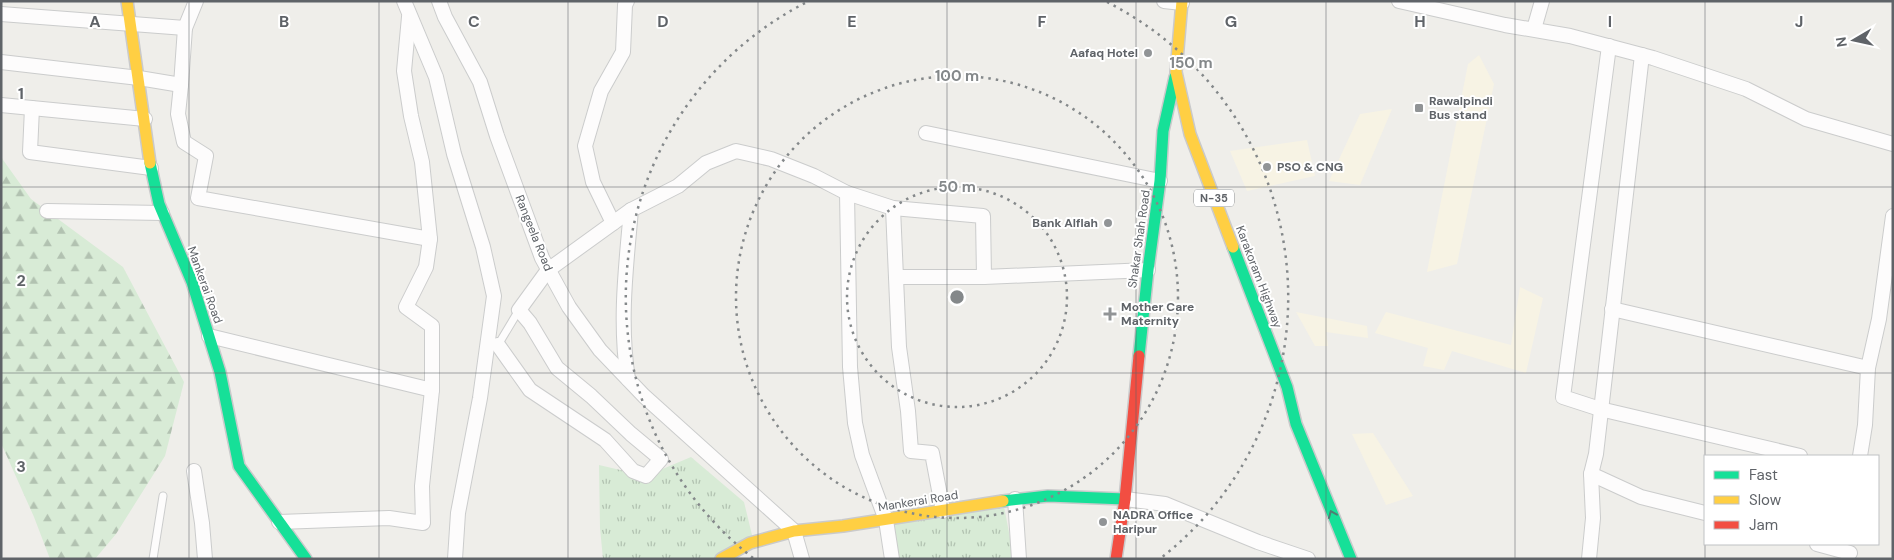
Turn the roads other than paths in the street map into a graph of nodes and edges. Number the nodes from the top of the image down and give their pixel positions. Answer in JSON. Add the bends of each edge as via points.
{"nodes":[{"id":1,"x":127,"y":1,"type":"edge"},
{"id":2,"x":196,"y":1,"type":"edge"},
{"id":3,"x":404,"y":1,"type":"edge"},
{"id":4,"x":439,"y":1,"type":"edge"},
{"id":5,"x":627,"y":1,"type":"edge"},
{"id":6,"x":1164,"y":1,"type":"edge"},
{"id":7,"x":1399,"y":1,"type":"edge"},
{"id":8,"x":1542,"y":1,"type":"edge"},
{"id":9,"x":1182,"y":2,"type":"edge"},
{"id":10,"x":1,"y":14,"type":"edge"},
{"id":11,"x":409,"y":17,"type":"junction"},
{"id":12,"x":130,"y":24,"type":"junction"},
{"id":13,"x":185,"y":28,"type":"junction"},
{"id":14,"x":1534,"y":30,"type":"junction"},
{"id":15,"x":1609,"y":46,"type":"junction"},
{"id":16,"x":1642,"y":55,"type":"junction"},
{"id":17,"x":1,"y":62,"type":"edge"},
{"id":18,"x":1176,"y":72,"type":"junction"},
{"id":19,"x":139,"y":78,"type":"junction"},
{"id":20,"x":180,"y":85,"type":"junction"},
{"id":21,"x":1,"y":105,"type":"edge"},
{"id":22,"x":32,"y":108,"type":"junction"},
{"id":23,"x":145,"y":120,"type":"junction"},
{"id":24,"x":926,"y":133,"type":"dead end"},
{"id":25,"x":1893,"y":144,"type":"edge"},
{"id":26,"x":151,"y":168,"type":"junction"},
{"id":27,"x":1160,"y":181,"type":"junction"},
{"id":28,"x":847,"y":194,"type":"junction"},
{"id":29,"x":893,"y":208,"type":"junction"},
{"id":30,"x":631,"y":210,"type":"junction"},
{"id":31,"x":47,"y":211,"type":"dead end"},
{"id":32,"x":162,"y":213,"type":"junction"},
{"id":33,"x":1893,"y":216,"type":"edge"},
{"id":34,"x":612,"y":223,"type":"junction"},
{"id":35,"x":430,"y":239,"type":"junction"},
{"id":36,"x":548,"y":270,"type":"junction"},
{"id":37,"x":1148,"y":270,"type":"junction"},
{"id":38,"x":896,"y":277,"type":"junction"},
{"id":39,"x":984,"y":278,"type":"junction"},
{"id":40,"x":1612,"y":309,"type":"junction"},
{"id":41,"x":519,"y":310,"type":"junction"},
{"id":42,"x":209,"y":336,"type":"junction"},
{"id":43,"x":498,"y":345,"type":"joint"},
{"id":44,"x":1868,"y":368,"type":"junction"},
{"id":45,"x":628,"y":379,"type":"junction"},
{"id":46,"x":1286,"y":387,"type":"junction"},
{"id":47,"x":432,"y":390,"type":"junction"},
{"id":48,"x":1303,"y":410,"type":"dead end"},
{"id":49,"x":1600,"y":410,"type":"junction"},
{"id":50,"x":1796,"y":455,"type":"edge"},
{"id":51,"x":1860,"y":455,"type":"edge"},
{"id":52,"x":194,"y":471,"type":"dead end"},
{"id":53,"x":1591,"y":474,"type":"junction"},
{"id":54,"x":162,"y":496,"type":"dead end"},
{"id":55,"x":1015,"y":499,"type":"junction"},
{"id":56,"x":1125,"y":499,"type":"junction"},
{"id":57,"x":943,"y":511,"type":"junction"},
{"id":58,"x":1704,"y":513,"type":"edge"},
{"id":59,"x":886,"y":520,"type":"junction"},
{"id":60,"x":279,"y":522,"type":"junction"},
{"id":61,"x":794,"y":531,"type":"junction"},
{"id":62,"x":1821,"y":545,"type":"edge"},
{"id":63,"x":1850,"y":552,"type":"edge"},
{"id":64,"x":153,"y":559,"type":"edge"},
{"id":65,"x":205,"y":559,"type":"edge"},
{"id":66,"x":306,"y":559,"type":"edge"},
{"id":67,"x":454,"y":559,"type":"edge"},
{"id":68,"x":721,"y":559,"type":"edge"},
{"id":69,"x":802,"y":559,"type":"edge"},
{"id":70,"x":892,"y":559,"type":"edge"},
{"id":71,"x":1019,"y":559,"type":"edge"},
{"id":72,"x":1116,"y":559,"type":"edge"},
{"id":73,"x":1308,"y":559,"type":"edge"},
{"id":74,"x":1351,"y":559,"type":"edge"},
{"id":75,"x":1589,"y":559,"type":"edge"}],
"edges":[{"from":1,"to":12,"type":"main road","name":"Mankerai Road"},
{"from":2,"to":13,"type":"street"},
{"from":3,"to":11,"type":"street"},
{"from":4,"to":36,"type":"street","name":"Rangeela Road","via":[[480,82]]},
{"from":5,"to":34,"type":"street","via":[[623,52],[601,91],[585,146],[593,182]]},
{"from":6,"to":9,"type":"street"},
{"from":7,"to":14,"type":"street"},
{"from":8,"to":14,"type":"street"},
{"from":9,"to":18,"type":"main road","name":"Karakoram Highway","number":"N-35"},
{"from":10,"to":12,"type":"street"},
{"from":11,"to":35,"type":"street","via":[[404,71],[422,162]]},
{"from":11,"to":67,"type":"street","via":[[436,77],[494,296],[480,398],[458,513]]},
{"from":12,"to":13,"type":"street"},
{"from":12,"to":19,"type":"main road","name":"Mankerai Road"},
{"from":13,"to":20,"type":"street"},
{"from":14,"to":15,"type":"street"},
{"from":15,"to":16,"type":"street"},
{"from":15,"to":49,"type":"street","via":[[1563,397]]},
{"from":16,"to":25,"type":"street","via":[[1746,89],[1806,119]]},
{"from":16,"to":40,"type":"street"},
{"from":17,"to":19,"type":"street"},
{"from":18,"to":27,"type":"main road","name":"Shakar Shah Road","via":[[1163,131]]},
{"from":18,"to":46,"type":"main road","name":"Karakoram Highway","number":"N-35","via":[[1190,134]]},
{"from":19,"to":20,"type":"street"},
{"from":19,"to":23,"type":"main road","name":"Mankerai Road"},
{"from":20,"to":35,"type":"street","via":[[178,114],[184,142],[206,156],[198,198]]},
{"from":21,"to":22,"type":"street"},
{"from":22,"to":23,"type":"street"},
{"from":22,"to":26,"type":"street","via":[[30,152]]},
{"from":23,"to":26,"type":"main road","name":"Mankerai Road"},
{"from":24,"to":27,"type":"street"},
{"from":26,"to":32,"type":"main road","name":"Mankerai Road"},
{"from":27,"to":37,"type":"main road","name":"Shakar Shah Road"},
{"from":28,"to":29,"type":"street"},
{"from":28,"to":30,"type":"street","via":[[814,176],[771,159],[736,151],[706,162],[678,186]]},
{"from":28,"to":59,"type":"street","via":[[850,367],[855,422],[862,455]]},
{"from":29,"to":38,"type":"street"},
{"from":29,"to":39,"type":"street","via":[[983,216]]},
{"from":30,"to":34,"type":"street"},
{"from":30,"to":45,"type":"street","via":[[623,304],[623,350]]},
{"from":31,"to":32,"type":"street"},
{"from":32,"to":42,"type":"main road","name":"Mankerai Road","via":[[192,282]]},
{"from":33,"to":44,"type":"street","via":[[1879,319]]},
{"from":34,"to":36,"type":"street"},
{"from":35,"to":47,"type":"street","via":[[426,267],[406,308],[432,326]]},
{"from":36,"to":41,"type":"street"},
{"from":36,"to":45,"type":"street","name":"Rangeela Road","via":[[569,307],[600,350]]},
{"from":37,"to":39,"type":"street"},
{"from":37,"to":56,"type":"main road","name":"Shakar Shah Road"},
{"from":38,"to":39,"type":"street"},
{"from":38,"to":57,"type":"street","via":[[910,451],[932,453]]},
{"from":40,"to":44,"type":"street"},
{"from":40,"to":49,"type":"street"},
{"from":41,"to":43,"type":"lane"},
{"from":41,"to":43,"type":"street","via":[[530,322],[557,368],[661,459],[646,476],[633,471],[605,440],[530,390]]},
{"from":42,"to":47,"type":"street"},
{"from":42,"to":60,"type":"main road","name":"Mankerai Road","via":[[220,372],[239,466]]},
{"from":44,"to":51,"type":"street","via":[[1866,425]]},
{"from":45,"to":61,"type":"street","name":"Rangeela Road"},
{"from":46,"to":48,"type":"main road","name":"Karakoram Highway","number":"N-35"},
{"from":74,"to":46,"type":"main road","name":"Karakoram Highway","number":"N-35","one_way":true,"via":[[1296,424]]},
{"from":47,"to":60,"type":"street","via":[[422,486],[423,523],[388,518]]},
{"from":49,"to":50,"type":"street"},
{"from":49,"to":53,"type":"street"},
{"from":52,"to":65,"type":"street"},
{"from":53,"to":58,"type":"street","via":[[1641,497]]},
{"from":53,"to":75,"type":"street","via":[[1593,518]]},
{"from":54,"to":64,"type":"lane"},
{"from":55,"to":56,"type":"main road","name":"Mankerai Road","via":[[1048,496]]},
{"from":55,"to":57,"type":"main road","name":"Mankerai Road"},
{"from":55,"to":71,"type":"street"},
{"from":56,"to":72,"type":"main road","name":"Shakar Shah Road"},
{"from":56,"to":73,"type":"street","via":[[1165,504]]},
{"from":57,"to":59,"type":"main road","name":"Mankerai Road"},
{"from":59,"to":61,"type":"main road","name":"Mankerai Road"},
{"from":59,"to":70,"type":"street"},
{"from":60,"to":66,"type":"main road","name":"Mankerai Road"},
{"from":61,"to":68,"type":"main road","name":"Mankerai Road","via":[[750,543]]},
{"from":61,"to":69,"type":"street"},
{"from":62,"to":63,"type":"street"}]}
